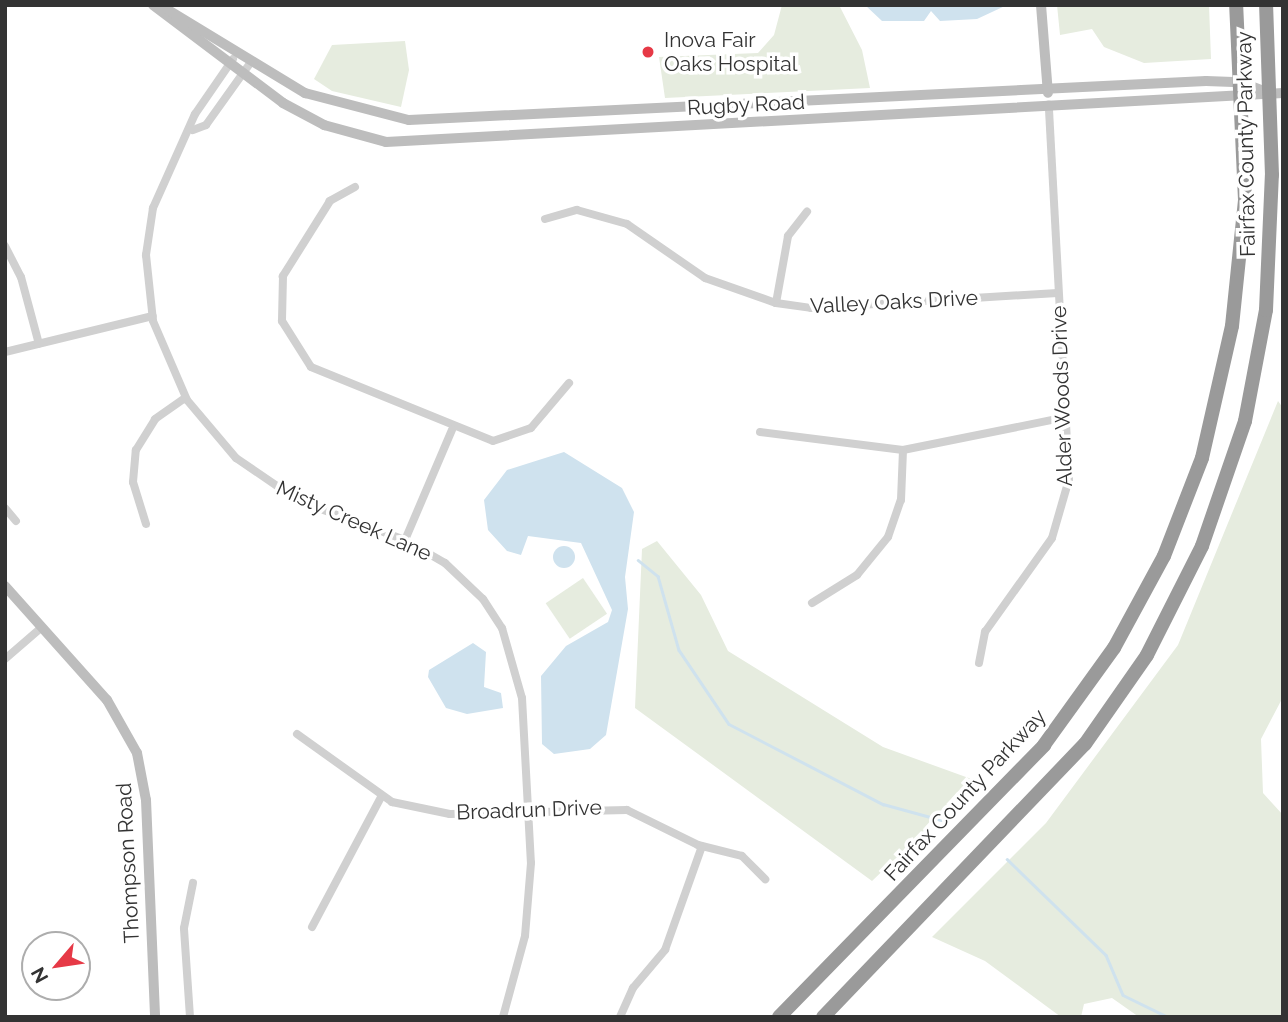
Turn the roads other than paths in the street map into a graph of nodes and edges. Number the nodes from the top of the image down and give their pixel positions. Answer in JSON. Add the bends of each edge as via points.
{"nodes":[{"id":1,"x":153,"y":5,"type":"edge"},
{"id":2,"x":160,"y":5,"type":"edge"},
{"id":3,"x":1041,"y":5,"type":"edge"},
{"id":4,"x":1236,"y":5,"type":"edge"},
{"id":5,"x":1265,"y":5,"type":"edge"},
{"id":6,"x":237,"y":54,"type":"junction"},
{"id":7,"x":251,"y":62,"type":"junction"},
{"id":8,"x":229,"y":64,"type":"junction"},
{"id":9,"x":243,"y":74,"type":"junction"},
{"id":10,"x":1240,"y":82,"type":"junction"},
{"id":11,"x":1048,"y":89,"type":"junction"},
{"id":12,"x":1276,"y":93,"type":"edge"},
{"id":13,"x":1240,"y":97,"type":"junction"},
{"id":14,"x":1049,"y":106,"type":"junction"},
{"id":15,"x":192,"y":130,"type":"junction"},
{"id":16,"x":355,"y":187,"type":"dead end"},
{"id":17,"x":807,"y":212,"type":"dead end"},
{"id":18,"x":545,"y":219,"type":"dead end"},
{"id":19,"x":5,"y":246,"type":"edge"},
{"id":20,"x":1058,"y":293,"type":"junction"},
{"id":21,"x":776,"y":303,"type":"junction"},
{"id":22,"x":152,"y":316,"type":"junction"},
{"id":23,"x":39,"y":344,"type":"junction"},
{"id":24,"x":5,"y":352,"type":"edge"},
{"id":25,"x":569,"y":383,"type":"dead end"},
{"id":26,"x":185,"y":398,"type":"junction"},
{"id":27,"x":1066,"y":417,"type":"junction"},
{"id":28,"x":452,"y":430,"type":"junction"},
{"id":29,"x":760,"y":432,"type":"dead end"},
{"id":30,"x":903,"y":450,"type":"junction"},
{"id":31,"x":5,"y":508,"type":"edge"},
{"id":32,"x":16,"y":521,"type":"dead end"},
{"id":33,"x":146,"y":523,"type":"dead end"},
{"id":34,"x":405,"y":540,"type":"junction"},
{"id":35,"x":5,"y":586,"type":"edge"},
{"id":36,"x":812,"y":603,"type":"dead end"},
{"id":37,"x":42,"y":627,"type":"junction"},
{"id":38,"x":5,"y":660,"type":"edge"},
{"id":39,"x":979,"y":663,"type":"dead end"},
{"id":40,"x":297,"y":734,"type":"dead end"},
{"id":41,"x":380,"y":797,"type":"junction"},
{"id":42,"x":528,"y":810,"type":"junction"},
{"id":43,"x":702,"y":846,"type":"junction"},
{"id":44,"x":765,"y":879,"type":"dead end"},
{"id":45,"x":193,"y":883,"type":"dead end"},
{"id":46,"x":312,"y":927,"type":"dead end"},
{"id":47,"x":155,"y":1017,"type":"edge"},
{"id":48,"x":190,"y":1017,"type":"edge"},
{"id":49,"x":503,"y":1017,"type":"edge"},
{"id":50,"x":620,"y":1017,"type":"edge"},
{"id":51,"x":779,"y":1017,"type":"edge"},
{"id":52,"x":823,"y":1017,"type":"edge"}],
"edges":[{"from":1,"to":8,"type":"main road","name":"Rugby Road"},
{"from":2,"to":6,"type":"main road","name":"Rugby Road"},
{"from":3,"to":11,"type":"main road"},
{"from":4,"to":10,"type":"highway","name":"Fairfax County Parkway"},
{"from":5,"to":12,"type":"highway","name":"Fairfax County Parkway"},
{"from":6,"to":7,"type":"main road","name":"Rugby Road"},
{"from":6,"to":8,"type":"street","name":"Misty Creek Lane"},
{"from":7,"to":9,"type":"street","name":"Misty Creek Lane"},
{"from":7,"to":11,"type":"main road","name":"Rugby Road","via":[[340,106],[432,122]]},
{"from":8,"to":9,"type":"main road","name":"Rugby Road"},
{"from":8,"to":15,"type":"street","name":"Misty Creek Lane","via":[[195,114]]},
{"from":9,"to":14,"type":"main road","name":"Rugby Road","via":[[324,125],[410,143]]},
{"from":9,"to":15,"type":"street","name":"Misty Creek Lane","via":[[206,125]]},
{"from":10,"to":11,"type":"main road","name":"Rugby Road"},
{"from":10,"to":12,"type":"main road","name":"Rugby Road"},
{"from":10,"to":13,"type":"highway","name":"Fairfax County Parkway"},
{"from":11,"to":14,"type":"main road"},
{"from":12,"to":13,"type":"main road","name":"Rugby Road"},
{"from":12,"to":52,"type":"highway","name":"Fairfax County Parkway","via":[[1261,346],[1231,470],[1185,583],[1133,678],[1060,775]]},
{"from":13,"to":14,"type":"main road","name":"Rugby Road"},
{"from":13,"to":51,"type":"highway","name":"Fairfax County Parkway","via":[[1245,200],[1232,327],[1202,458],[1157,570],[1101,667],[1025,768]]},
{"from":14,"to":20,"type":"street","name":"Alder Woods Drive"},
{"from":15,"to":22,"type":"street","name":"Misty Creek Lane","via":[[153,208],[146,255]]},
{"from":16,"to":28,"type":"street","via":[[330,201],[288,263],[280,306],[287,336],[324,377]]},
{"from":17,"to":21,"type":"street","via":[[788,236]]},
{"from":18,"to":21,"type":"street","name":"Valley Oaks Drive","via":[[577,210],[627,224],[705,278]]},
{"from":19,"to":23,"type":"street","via":[[21,277]]},
{"from":20,"to":21,"type":"street","name":"Valley Oaks Drive","via":[[811,308]]},
{"from":20,"to":27,"type":"street","name":"Alder Woods Drive"},
{"from":22,"to":23,"type":"street"},
{"from":22,"to":26,"type":"street","name":"Misty Creek Lane"},
{"from":23,"to":24,"type":"street"},
{"from":25,"to":28,"type":"street","via":[[537,423],[518,436],[484,440]]},
{"from":26,"to":33,"type":"street","via":[[155,419],[136,450],[133,482]]},
{"from":26,"to":34,"type":"street","name":"Misty Creek Lane","via":[[236,458],[277,489]]},
{"from":27,"to":30,"type":"street"},
{"from":27,"to":39,"type":"street","name":"Alder Woods Drive","via":[[1069,479],[1060,519],[985,632]]},
{"from":28,"to":34,"type":"street"},
{"from":29,"to":30,"type":"street"},
{"from":30,"to":36,"type":"street","via":[[901,500],[888,537],[857,575]]},
{"from":31,"to":32,"type":"street"},
{"from":34,"to":42,"type":"street","name":"Misty Creek Lane","via":[[471,585],[509,645],[522,698]]},
{"from":35,"to":37,"type":"main road","name":"Thompson Road"},
{"from":37,"to":38,"type":"street"},
{"from":37,"to":47,"type":"main road","name":"Thompson Road","via":[[107,700],[138,753],[146,800]]},
{"from":40,"to":41,"type":"street","name":"Broadrun Drive"},
{"from":41,"to":42,"type":"street","name":"Broadrun Drive","via":[[429,812]]},
{"from":41,"to":46,"type":"street"},
{"from":42,"to":43,"type":"street","name":"Broadrun Drive","via":[[627,810]]},
{"from":42,"to":49,"type":"street","name":"Misty Creek Lane","via":[[528,912]]},
{"from":43,"to":44,"type":"street","name":"Broadrun Drive","via":[[741,856]]},
{"from":43,"to":50,"type":"street","via":[[664,950],[632,988]]},
{"from":45,"to":48,"type":"street","via":[[184,928]]}]}
